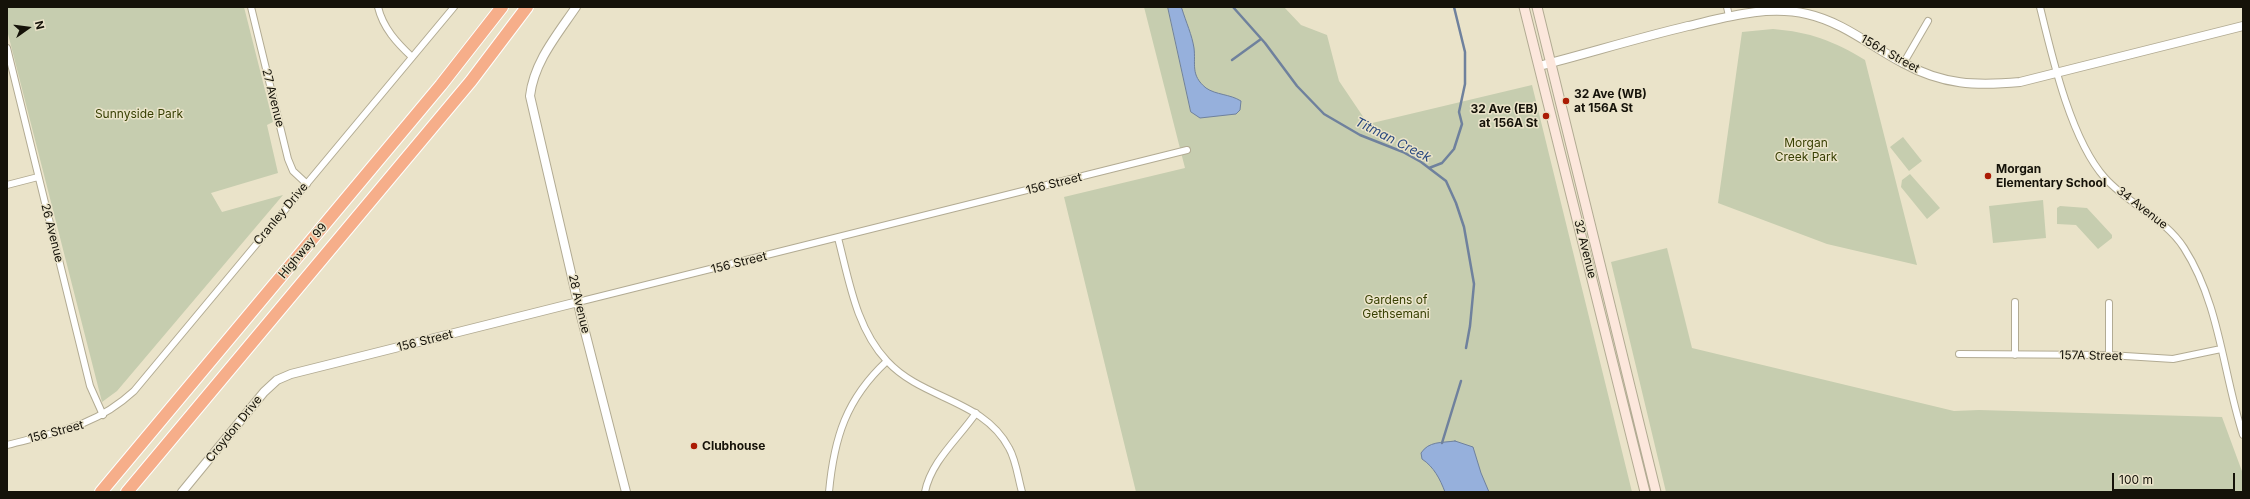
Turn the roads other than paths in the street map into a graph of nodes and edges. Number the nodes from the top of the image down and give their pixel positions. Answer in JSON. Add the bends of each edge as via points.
{"nodes":[{"id":1,"x":251,"y":7,"type":"edge"},
{"id":2,"x":378,"y":7,"type":"edge"},
{"id":3,"x":454,"y":7,"type":"edge"},
{"id":4,"x":502,"y":7,"type":"edge"},
{"id":5,"x":527,"y":7,"type":"edge"},
{"id":6,"x":576,"y":7,"type":"edge"},
{"id":7,"x":1524,"y":7,"type":"edge"},
{"id":8,"x":1537,"y":7,"type":"edge"},
{"id":9,"x":1726,"y":7,"type":"edge"},
{"id":10,"x":2040,"y":7,"type":"edge"},
{"id":11,"x":1808,"y":10,"type":"edge"},
{"id":12,"x":1729,"y":16,"type":"junction"},
{"id":13,"x":1928,"y":21,"type":"dead end"},
{"id":14,"x":2243,"y":26,"type":"edge"},
{"id":15,"x":7,"y":48,"type":"edge"},
{"id":16,"x":412,"y":57,"type":"junction"},
{"id":17,"x":1551,"y":63,"type":"junction"},
{"id":18,"x":1904,"y":64,"type":"junction"},
{"id":19,"x":1539,"y":66,"type":"junction"},
{"id":20,"x":2058,"y":72,"type":"junction"},
{"id":21,"x":1187,"y":150,"type":"dead end"},
{"id":22,"x":38,"y":177,"type":"junction"},
{"id":23,"x":307,"y":184,"type":"junction"},
{"id":24,"x":7,"y":185,"type":"edge"},
{"id":25,"x":838,"y":238,"type":"junction"},
{"id":26,"x":578,"y":302,"type":"junction"},
{"id":27,"x":2015,"y":302,"type":"dead end"},
{"id":28,"x":2109,"y":303,"type":"dead end"},
{"id":29,"x":2221,"y":349,"type":"junction"},
{"id":30,"x":1959,"y":354,"type":"dead end"},
{"id":31,"x":2014,"y":355,"type":"junction"},
{"id":32,"x":2109,"y":355,"type":"junction"},
{"id":33,"x":887,"y":361,"type":"junction"},
{"id":34,"x":291,"y":374,"type":"joint"},
{"id":35,"x":976,"y":413,"type":"junction"},
{"id":36,"x":103,"y":415,"type":"junction"},
{"id":37,"x":2243,"y":435,"type":"edge"},
{"id":38,"x":7,"y":444,"type":"edge"},
{"id":39,"x":101,"y":492,"type":"edge"},
{"id":40,"x":127,"y":492,"type":"edge"},
{"id":41,"x":182,"y":492,"type":"edge"},
{"id":42,"x":626,"y":492,"type":"edge"},
{"id":43,"x":829,"y":492,"type":"edge"},
{"id":44,"x":925,"y":492,"type":"edge"},
{"id":45,"x":1022,"y":492,"type":"edge"},
{"id":46,"x":1644,"y":492,"type":"edge"},
{"id":47,"x":1656,"y":492,"type":"edge"}],
"edges":[{"from":1,"to":23,"type":"street","name":"27 Avenue","via":[[288,159],[293,171]]},
{"from":2,"to":16,"type":"street","via":[[387,29]]},
{"from":3,"to":16,"type":"street","name":"Cranley Drive"},
{"from":4,"to":39,"type":"highway","name":"Highway 99","via":[[441,85]]},
{"from":5,"to":40,"type":"highway","name":"Highway 99","via":[[471,81]]},
{"from":6,"to":26,"type":"street","name":"28 Avenue","via":[[539,62],[532,80],[530,96]]},
{"from":7,"to":19,"type":"main road","name":"32 Avenue"},
{"from":8,"to":17,"type":"main road","name":"32 Avenue"},
{"from":9,"to":12,"type":"street"},
{"from":10,"to":20,"type":"street","name":"34 Avenue"},
{"from":11,"to":12,"type":"street","name":"156A Street","via":[[1770,10]]},
{"from":11,"to":18,"type":"street","name":"156A Street"},
{"from":12,"to":17,"type":"street","name":"156A Street"},
{"from":13,"to":18,"type":"street"},
{"from":14,"to":20,"type":"street","name":"156A Street"},
{"from":15,"to":22,"type":"street","name":"26 Avenue"},
{"from":16,"to":23,"type":"street","name":"Cranley Drive"},
{"from":17,"to":19,"type":"street","name":"156A Street"},
{"from":17,"to":47,"type":"main road","name":"32 Avenue"},
{"from":18,"to":20,"type":"street","name":"156A Street","via":[[1929,76],[1960,84],[2020,82]]},
{"from":19,"to":46,"type":"main road","name":"32 Avenue"},
{"from":20,"to":29,"type":"street","name":"34 Avenue","via":[[2071,117],[2091,160],[2106,179],[2159,220],[2184,248],[2211,306]]},
{"from":21,"to":25,"type":"street","name":"156 Street"},
{"from":22,"to":24,"type":"street"},
{"from":22,"to":36,"type":"street","name":"26 Avenue","via":[[90,386]]},
{"from":23,"to":36,"type":"street","name":"Cranley Drive","via":[[134,391],[122,403]]},
{"from":25,"to":26,"type":"street","name":"156 Street"},
{"from":25,"to":33,"type":"street","via":[[858,314],[865,331]]},
{"from":26,"to":34,"type":"street","name":"156 Street"},
{"from":26,"to":42,"type":"street","name":"28 Avenue"},
{"from":27,"to":31,"type":"street"},
{"from":28,"to":32,"type":"street"},
{"from":29,"to":32,"type":"street","name":"157A Street","via":[[2173,359]]},
{"from":29,"to":37,"type":"street","name":"34 Avenue"},
{"from":30,"to":31,"type":"street","name":"157A Street"},
{"from":31,"to":32,"type":"street","name":"157A Street"},
{"from":33,"to":35,"type":"street","via":[[930,391]]},
{"from":33,"to":43,"type":"street","via":[[871,376],[847,410],[836,440]]},
{"from":34,"to":41,"type":"street","name":"Croydon Drive","via":[[277,380],[264,392]]},
{"from":35,"to":44,"type":"street","via":[[944,453],[927,483]]},
{"from":35,"to":45,"type":"street","via":[[999,431],[1010,450]]},
{"from":36,"to":38,"type":"street","name":"156 Street","via":[[85,425]]}]}
